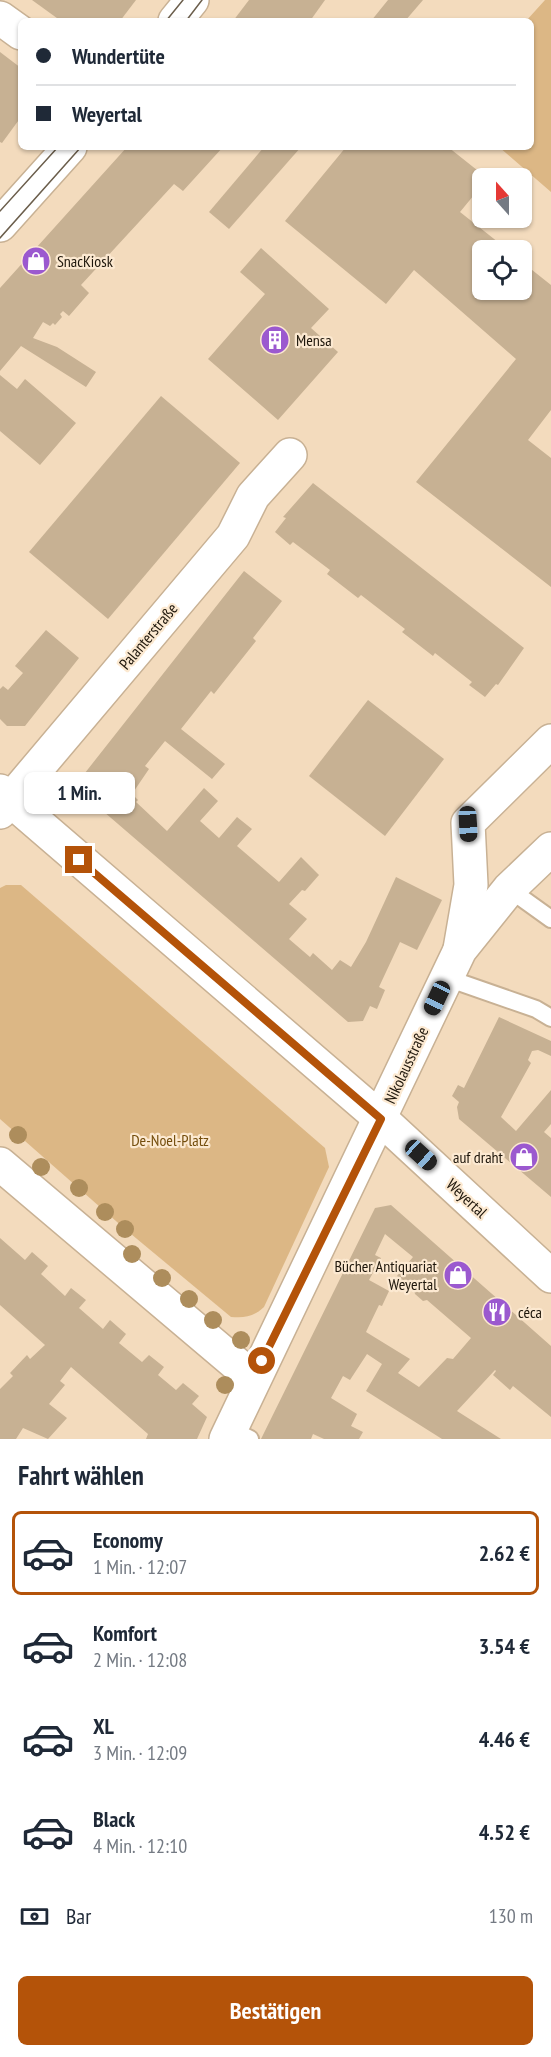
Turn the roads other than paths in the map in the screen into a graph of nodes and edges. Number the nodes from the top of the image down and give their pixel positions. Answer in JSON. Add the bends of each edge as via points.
{"nodes":[{"id":1,"x":192,"y":0,"type":"edge"},
{"id":2,"x":0,"y":18,"type":"edge"},
{"id":3,"x":178,"y":18,"type":"edge"},
{"id":4,"x":18,"y":31,"type":"edge"},
{"id":5,"x":67,"y":150,"type":"edge"},
{"id":6,"x":0,"y":225,"type":"edge"},
{"id":7,"x":290,"y":455,"type":"dead end"},
{"id":8,"x":551,"y":741,"type":"edge"},
{"id":9,"x":3,"y":801,"type":"edge"},
{"id":10,"x":551,"y":849,"type":"edge"},
{"id":11,"x":509,"y":889,"type":"junction"},
{"id":12,"x":551,"y":919,"type":"edge"},
{"id":13,"x":453,"y":964,"type":"junction"},
{"id":14,"x":551,"y":1018,"type":"edge"},
{"id":15,"x":381,"y":1119,"type":"junction"},
{"id":16,"x":0,"y":1164,"type":"edge"},
{"id":17,"x":551,"y":1276,"type":"edge"},
{"id":18,"x":254,"y":1379,"type":"junction"},
{"id":19,"x":236,"y":1436,"type":"edge"}],
"edges":[{"from":1,"to":3,"type":"street"},
{"from":2,"to":4,"type":"street"},
{"from":5,"to":6,"type":"street"},
{"from":7,"to":9,"type":"street","name":"Palanterstraße","via":[[253,496],[233,536]]},
{"from":8,"to":13,"type":"street","name":"Nikolausstraße","via":[[468,824],[471,885]]},
{"from":9,"to":15,"type":"street","name":"Weyertal"},
{"from":10,"to":11,"type":"street","name":"Nikolausstraße"},
{"from":11,"to":12,"type":"lane"},
{"from":11,"to":13,"type":"street","name":"Nikolausstraße"},
{"from":13,"to":14,"type":"lane"},
{"from":13,"to":15,"type":"street","name":"Nikolausstraße"},
{"from":15,"to":17,"type":"street","name":"Weyertal"},
{"from":15,"to":18,"type":"street","name":"Nikolausstraße"},
{"from":16,"to":18,"type":"street"},
{"from":18,"to":19,"type":"street","name":"Nikolausstraße"}]}
